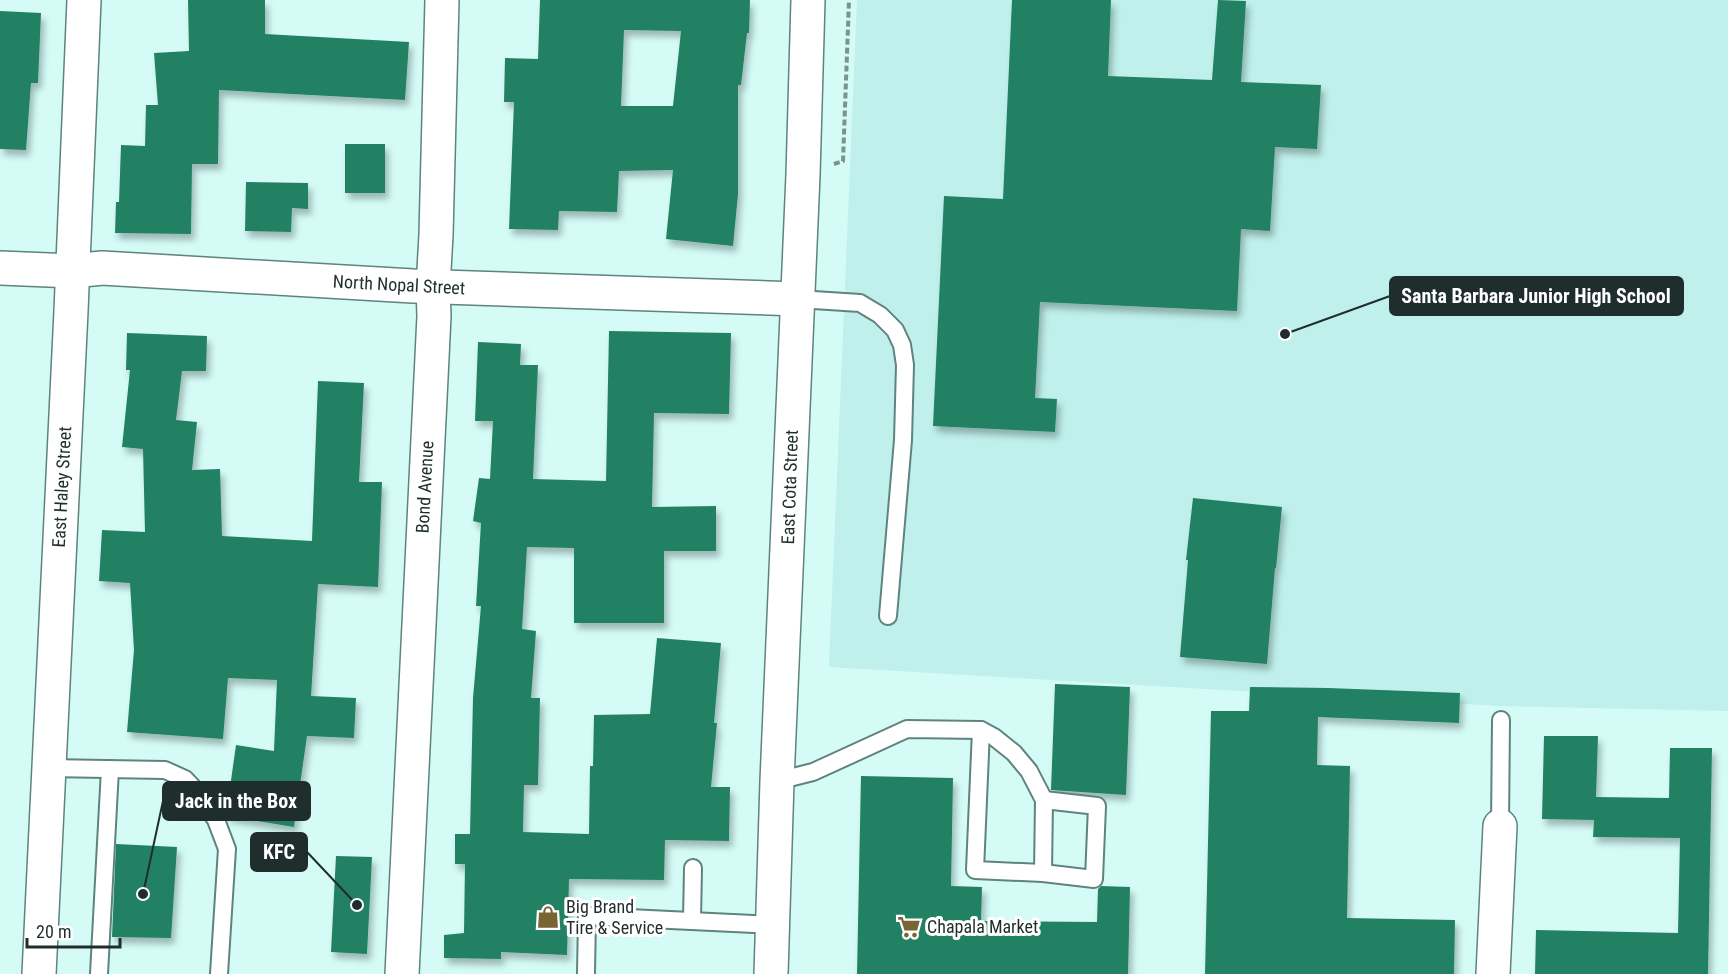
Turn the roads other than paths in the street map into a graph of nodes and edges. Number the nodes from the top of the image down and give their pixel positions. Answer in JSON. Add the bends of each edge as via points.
{"nodes":[{"id":1,"x":84,"y":0,"type":"edge"},
{"id":2,"x":442,"y":0,"type":"edge"},
{"id":3,"x":808,"y":0,"type":"edge"},
{"id":4,"x":0,"y":268,"type":"edge"},
{"id":5,"x":73,"y":271,"type":"junction"},
{"id":6,"x":434,"y":287,"type":"junction"},
{"id":7,"x":798,"y":299,"type":"junction"},
{"id":8,"x":888,"y":616,"type":"dead end"},
{"id":9,"x":1501,"y":720,"type":"dead end"},
{"id":10,"x":981,"y":730,"type":"junction"},
{"id":11,"x":48,"y":768,"type":"junction"},
{"id":12,"x":110,"y":769,"type":"junction"},
{"id":13,"x":777,"y":781,"type":"junction"},
{"id":14,"x":1044,"y":800,"type":"junction"},
{"id":15,"x":1500,"y":826,"type":"joint"},
{"id":16,"x":693,"y":868,"type":"dead end"},
{"id":17,"x":1042,"y":873,"type":"junction"},
{"id":18,"x":692,"y":920,"type":"junction"},
{"id":19,"x":772,"y":925,"type":"junction"},
{"id":20,"x":39,"y":974,"type":"edge"},
{"id":21,"x":99,"y":974,"type":"edge"},
{"id":22,"x":219,"y":974,"type":"edge"},
{"id":23,"x":402,"y":974,"type":"edge"},
{"id":24,"x":586,"y":974,"type":"edge"},
{"id":25,"x":771,"y":974,"type":"edge"},
{"id":26,"x":1493,"y":974,"type":"edge"}],
"edges":[{"from":1,"to":5,"type":"street","name":"East Haley Street"},
{"from":2,"to":6,"type":"street","name":"Bond Avenue"},
{"from":3,"to":7,"type":"street","name":"East Cota Street"},
{"from":4,"to":5,"type":"street","name":"North Nopal Street"},
{"from":5,"to":6,"type":"street","name":"North Nopal Street","via":[[110,269]]},
{"from":5,"to":11,"type":"street","name":"East Haley Street"},
{"from":6,"to":7,"type":"street","name":"North Nopal Street"},
{"from":6,"to":23,"type":"street","name":"Bond Avenue"},
{"from":7,"to":8,"type":"lane","via":[[860,303],[880,315],[895,330],[902,345],[903,440]]},
{"from":7,"to":13,"type":"street","name":"East Cota Street"},
{"from":9,"to":15,"type":"lane"},
{"from":10,"to":13,"type":"lane","via":[[907,729],[813,772]]},
{"from":10,"to":14,"type":"lane","via":[[1014,753]]},
{"from":10,"to":17,"type":"lane","via":[[975,870]]},
{"from":11,"to":12,"type":"lane"},
{"from":11,"to":20,"type":"street","name":"East Haley Street"},
{"from":12,"to":21,"type":"lane"},
{"from":12,"to":22,"type":"lane","via":[[165,770],[184,779],[216,820],[226,849]]},
{"from":13,"to":19,"type":"street","name":"East Cota Street"},
{"from":14,"to":17,"type":"lane"},
{"from":14,"to":17,"type":"lane","via":[[1097,806],[1094,879]]},
{"from":15,"to":26,"type":"street"},
{"from":16,"to":18,"type":"lane"},
{"from":18,"to":19,"type":"lane"},
{"from":18,"to":24,"type":"lane","via":[[587,916]]},
{"from":19,"to":25,"type":"street","name":"East Cota Street"}]}
